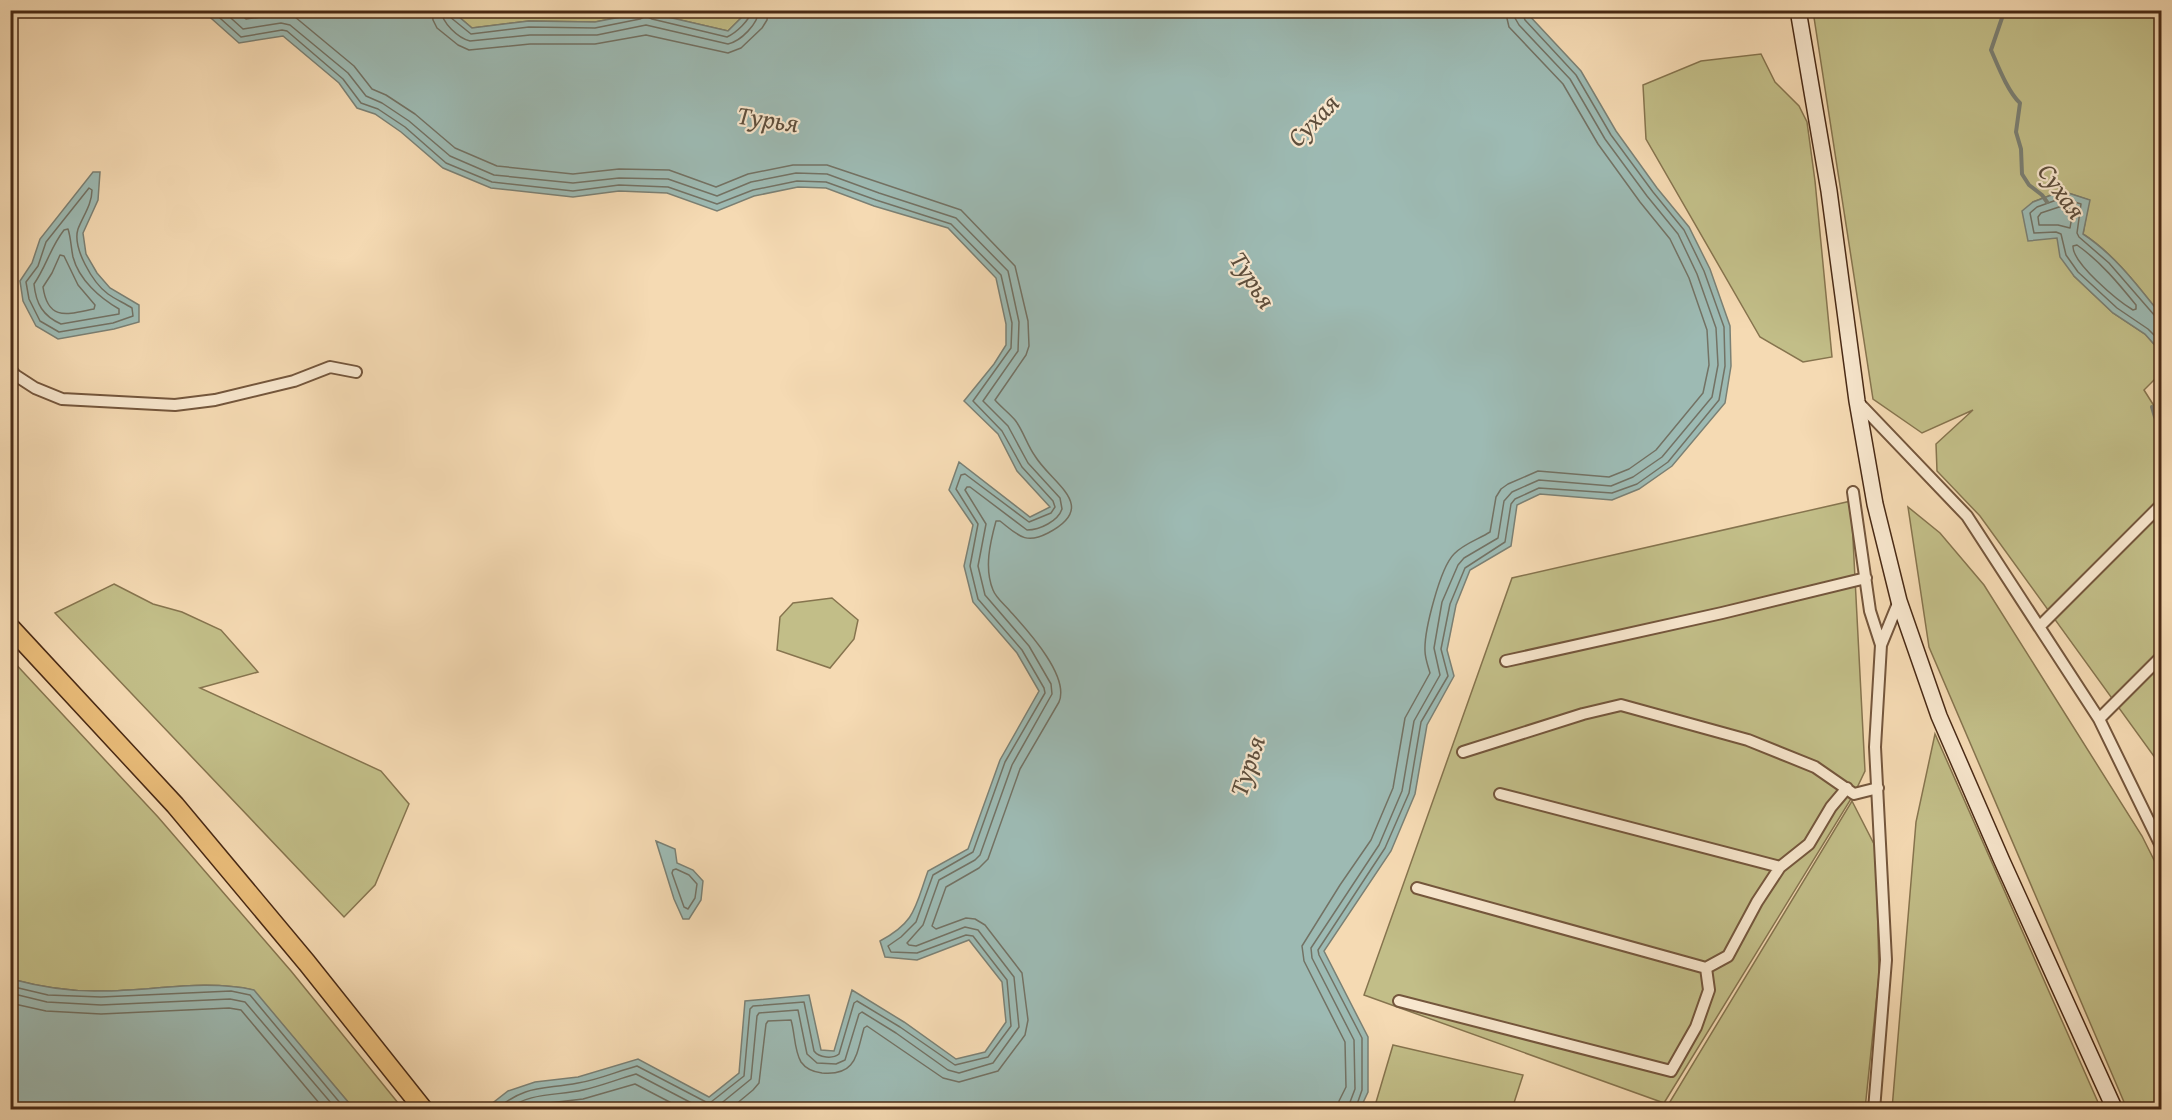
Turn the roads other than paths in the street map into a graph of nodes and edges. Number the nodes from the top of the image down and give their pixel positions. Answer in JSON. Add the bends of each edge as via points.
{"nodes":[{"id":1,"x":1798,"y":10,"type":"edge"},
{"id":2,"x":10,"y":369,"type":"edge"},
{"id":3,"x":356,"y":372,"type":"dead end"},
{"id":4,"x":1857,"y":401,"type":"junction"},
{"id":5,"x":1853,"y":492,"type":"dead end"},
{"id":6,"x":2162,"y":504,"type":"edge"},
{"id":7,"x":1866,"y":578,"type":"junction"},
{"id":8,"x":1899,"y":601,"type":"junction"},
{"id":9,"x":10,"y":627,"type":"edge"},
{"id":10,"x":2039,"y":627,"type":"junction"},
{"id":11,"x":1881,"y":645,"type":"junction"},
{"id":12,"x":2162,"y":656,"type":"edge"},
{"id":13,"x":1506,"y":661,"type":"dead end"},
{"id":14,"x":2099,"y":719,"type":"junction"},
{"id":15,"x":1462,"y":752,"type":"dead end"},
{"id":16,"x":1847,"y":788,"type":"junction"},
{"id":17,"x":1878,"y":788,"type":"junction"},
{"id":18,"x":1500,"y":794,"type":"dead end"},
{"id":19,"x":2162,"y":848,"type":"edge"},
{"id":20,"x":1780,"y":867,"type":"junction"},
{"id":21,"x":1417,"y":888,"type":"dead end"},
{"id":22,"x":1706,"y":968,"type":"junction"},
{"id":23,"x":1399,"y":1001,"type":"dead end"},
{"id":24,"x":424,"y":1110,"type":"edge"},
{"id":25,"x":1874,"y":1110,"type":"edge"},
{"id":26,"x":2115,"y":1110,"type":"edge"}],
"edges":[{"from":1,"to":4,"type":"main road","via":[[1829,191]]},
{"from":2,"to":3,"type":"street","via":[[35,388],[62,399],[175,405],[215,400],[294,381],[330,367]]},
{"from":4,"to":8,"type":"main road","via":[[1875,504]]},
{"from":4,"to":10,"type":"street","via":[[1967,516]]},
{"from":5,"to":7,"type":"street"},
{"from":6,"to":10,"type":"street"},
{"from":7,"to":11,"type":"street","via":[[1870,611]]},
{"from":7,"to":13,"type":"street"},
{"from":8,"to":11,"type":"street"},
{"from":8,"to":26,"type":"main road","via":[[1939,716]]},
{"from":9,"to":24,"type":"highway","via":[[175,805]]},
{"from":10,"to":14,"type":"street"},
{"from":11,"to":17,"type":"street","via":[[1875,747]]},
{"from":12,"to":14,"type":"street"},
{"from":14,"to":19,"type":"street"},
{"from":15,"to":16,"type":"street","via":[[1621,705],[1748,740],[1815,767]]},
{"from":16,"to":17,"type":"street","via":[[1854,794]]},
{"from":16,"to":20,"type":"street","via":[[1809,844]]},
{"from":17,"to":25,"type":"street","via":[[1886,960]]},
{"from":18,"to":20,"type":"street"},
{"from":20,"to":22,"type":"street","via":[[1728,956]]},
{"from":21,"to":22,"type":"street"},
{"from":22,"to":23,"type":"street","via":[[1709,990],[1696,1027],[1671,1071]]}]}
